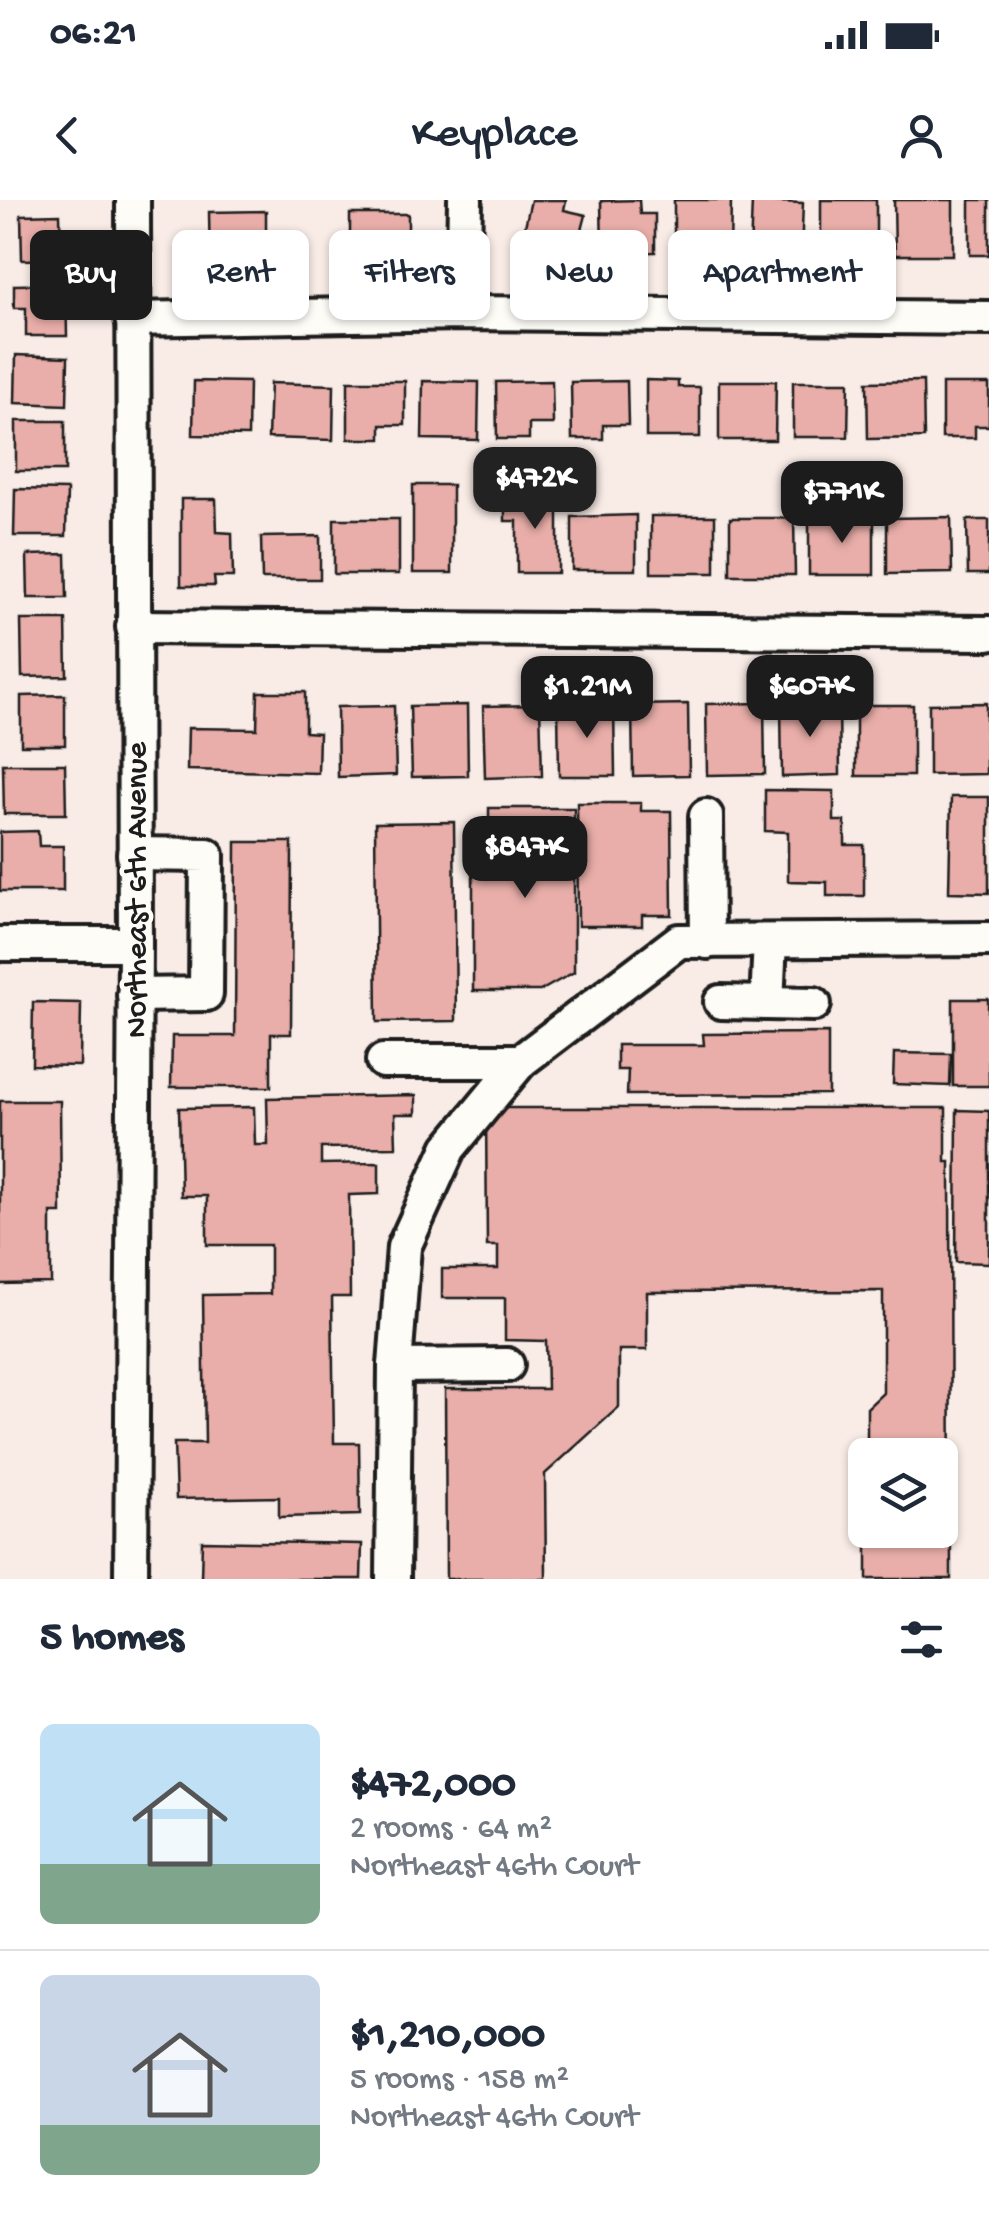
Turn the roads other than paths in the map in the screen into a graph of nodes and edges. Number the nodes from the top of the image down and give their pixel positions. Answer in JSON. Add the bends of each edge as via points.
{"nodes":[{"id":1,"x":133,"y":200,"type":"edge"},
{"id":2,"x":465,"y":200,"type":"edge"},
{"id":3,"x":133,"y":230,"type":"edge"},
{"id":4,"x":464,"y":230,"type":"edge"},
{"id":5,"x":490,"y":314,"type":"edge"},
{"id":6,"x":329,"y":316,"type":"edge"},
{"id":7,"x":989,"y":318,"type":"edge"},
{"id":8,"x":132,"y":320,"type":"edge"},
{"id":9,"x":152,"y":320,"type":"edge"},
{"id":10,"x":133,"y":627,"type":"junction"},
{"id":11,"x":989,"y":634,"type":"edge"},
{"id":12,"x":706,"y":816,"type":"dead end"},
{"id":13,"x":134,"y":854,"type":"junction"},
{"id":14,"x":989,"y":939,"type":"edge"},
{"id":15,"x":770,"y":941,"type":"junction"},
{"id":16,"x":693,"y":942,"type":"junction"},
{"id":17,"x":0,"y":944,"type":"edge"},
{"id":18,"x":134,"y":944,"type":"junction"},
{"id":19,"x":134,"y":995,"type":"junction"},
{"id":20,"x":721,"y":1002,"type":"dead end"},
{"id":21,"x":767,"y":1003,"type":"junction"},
{"id":22,"x":814,"y":1004,"type":"dead end"},
{"id":23,"x":383,"y":1061,"type":"dead end"},
{"id":24,"x":521,"y":1061,"type":"junction"},
{"id":25,"x":507,"y":1365,"type":"dead end"},
{"id":26,"x":394,"y":1366,"type":"junction"},
{"id":27,"x":130,"y":1579,"type":"edge"},
{"id":28,"x":393,"y":1579,"type":"edge"}],
"edges":[{"from":1,"to":3,"type":"street","name":"Northeast 6th Avenue"},
{"from":2,"to":4,"type":"street"},
{"from":5,"to":7,"type":"street"},
{"from":6,"to":9,"type":"street"},
{"from":8,"to":10,"type":"street","name":"Northeast 6th Avenue"},
{"from":10,"to":11,"type":"street"},
{"from":10,"to":13,"type":"street","name":"Northeast 6th Avenue"},
{"from":12,"to":16,"type":"street"},
{"from":13,"to":18,"type":"street","name":"Northeast 6th Avenue"},
{"from":13,"to":19,"type":"street","via":[[207,855],[206,994]]},
{"from":14,"to":15,"type":"street"},
{"from":15,"to":16,"type":"street"},
{"from":15,"to":21,"type":"street"},
{"from":16,"to":24,"type":"street"},
{"from":17,"to":18,"type":"street"},
{"from":18,"to":19,"type":"street","name":"Northeast 6th Avenue"},
{"from":19,"to":27,"type":"street","name":"Northeast 6th Avenue"},
{"from":20,"to":21,"type":"street"},
{"from":21,"to":22,"type":"street"},
{"from":23,"to":24,"type":"street"},
{"from":24,"to":26,"type":"street","via":[[449,1148],[404,1248]]},
{"from":25,"to":26,"type":"street"},
{"from":26,"to":28,"type":"street"}]}
